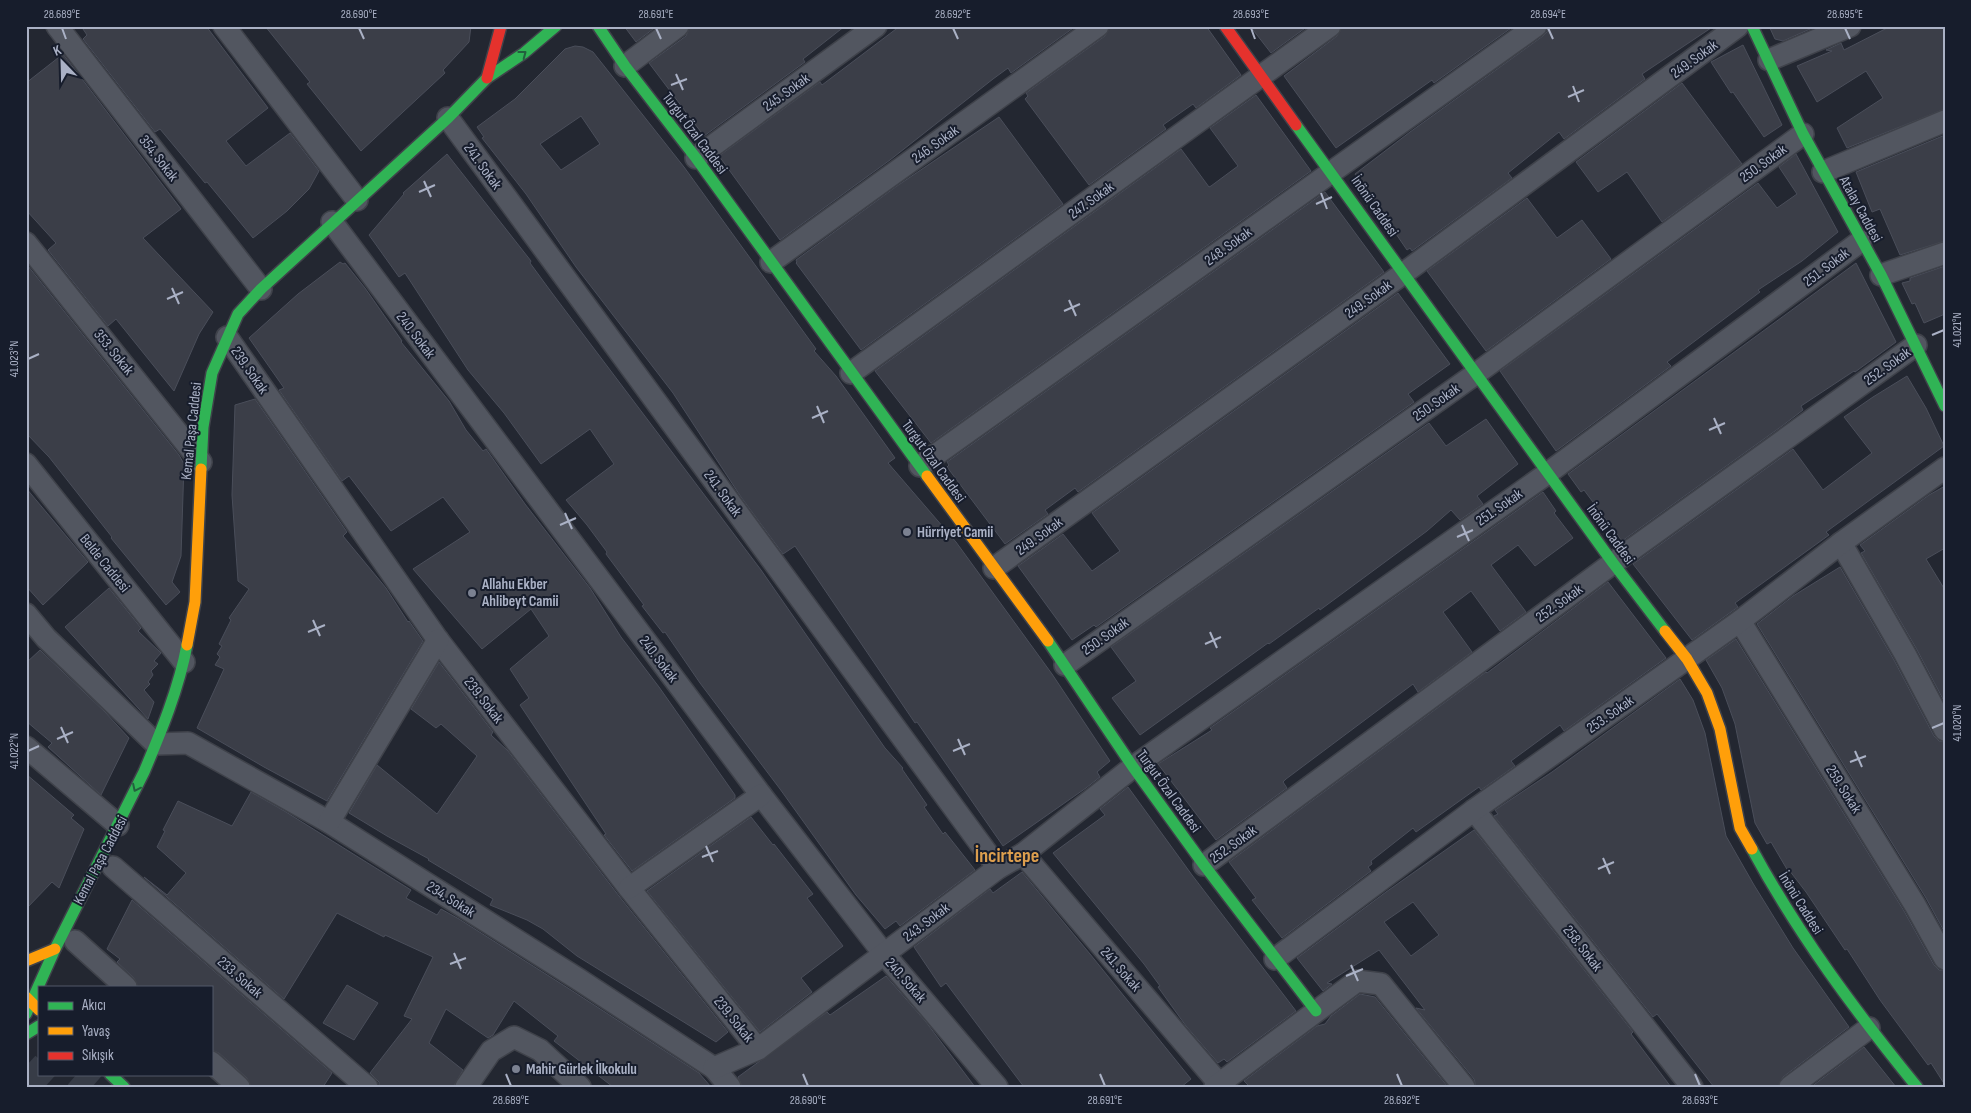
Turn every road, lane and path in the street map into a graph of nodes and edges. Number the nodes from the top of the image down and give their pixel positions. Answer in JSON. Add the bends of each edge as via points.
{"nodes":[{"id":1,"x":57,"y":26,"type":"edge"},
{"id":2,"x":224,"y":26,"type":"edge"},
{"id":3,"x":502,"y":26,"type":"edge"},
{"id":4,"x":544,"y":26,"type":"edge"},
{"id":5,"x":548,"y":26,"type":"edge"},
{"id":6,"x":556,"y":26,"type":"edge"},
{"id":7,"x":598,"y":26,"type":"edge"},
{"id":8,"x":678,"y":26,"type":"edge"},
{"id":9,"x":876,"y":26,"type":"edge"},
{"id":10,"x":1098,"y":26,"type":"edge"},
{"id":11,"x":1226,"y":26,"type":"edge"},
{"id":12,"x":1330,"y":26,"type":"edge"},
{"id":13,"x":1536,"y":26,"type":"edge"},
{"id":14,"x":1738,"y":26,"type":"edge"},
{"id":15,"x":1752,"y":26,"type":"edge"},
{"id":16,"x":1850,"y":26,"type":"edge"},
{"id":17,"x":1769,"y":60,"type":"junction"},
{"id":18,"x":625,"y":66,"type":"junction"},
{"id":19,"x":1262,"y":76,"type":"junction"},
{"id":20,"x":487,"y":78,"type":"junction"},
{"id":21,"x":448,"y":118,"type":"junction"},
{"id":22,"x":1945,"y":121,"type":"edge"},
{"id":23,"x":1803,"y":134,"type":"junction"},
{"id":24,"x":696,"y":158,"type":"junction"},
{"id":25,"x":1332,"y":172,"type":"junction"},
{"id":26,"x":1823,"y":172,"type":"junction"},
{"id":27,"x":357,"y":200,"type":"junction"},
{"id":28,"x":332,"y":222,"type":"junction"},
{"id":29,"x":1861,"y":241,"type":"junction"},
{"id":30,"x":26,"y":243,"type":"edge"},
{"id":31,"x":1945,"y":253,"type":"edge"},
{"id":32,"x":771,"y":262,"type":"junction"},
{"id":33,"x":1404,"y":273,"type":"junction"},
{"id":34,"x":1881,"y":275,"type":"junction"},
{"id":35,"x":261,"y":289,"type":"junction"},
{"id":36,"x":227,"y":337,"type":"junction"},
{"id":37,"x":1916,"y":345,"type":"junction"},
{"id":38,"x":851,"y":373,"type":"junction"},
{"id":39,"x":1477,"y":373,"type":"junction"},
{"id":40,"x":1940,"y":384,"type":"edge"},
{"id":41,"x":1945,"y":406,"type":"edge"},
{"id":42,"x":201,"y":462,"type":"junction"},
{"id":43,"x":26,"y":464,"type":"edge"},
{"id":44,"x":920,"y":466,"type":"junction"},
{"id":45,"x":1945,"y":468,"type":"edge"},
{"id":46,"x":1548,"y":473,"type":"junction"},
{"id":47,"x":1841,"y":543,"type":"junction"},
{"id":48,"x":1613,"y":563,"type":"junction"},
{"id":49,"x":994,"y":568,"type":"junction"},
{"id":50,"x":26,"y":614,"type":"edge"},
{"id":51,"x":1740,"y":621,"type":"junction"},
{"id":52,"x":438,"y":640,"type":"junction"},
{"id":53,"x":1687,"y":659,"type":"junction"},
{"id":54,"x":184,"y":662,"type":"junction"},
{"id":55,"x":1065,"y":665,"type":"junction"},
{"id":56,"x":1945,"y":730,"type":"edge"},
{"id":57,"x":156,"y":744,"type":"junction"},
{"id":58,"x":26,"y":747,"type":"edge"},
{"id":59,"x":1133,"y":767,"type":"junction"},
{"id":60,"x":157,"y":768,"type":"dead end"},
{"id":61,"x":761,"y":795,"type":"junction"},
{"id":62,"x":1474,"y":810,"type":"junction"},
{"id":63,"x":329,"y":822,"type":"junction"},
{"id":64,"x":118,"y":826,"type":"junction"},
{"id":65,"x":1023,"y":854,"type":"junction"},
{"id":66,"x":1204,"y":865,"type":"junction"},
{"id":67,"x":113,"y":867,"type":"dead end"},
{"id":68,"x":998,"y":868,"type":"junction"},
{"id":69,"x":629,"y":888,"type":"junction"},
{"id":70,"x":70,"y":943,"type":"junction"},
{"id":71,"x":884,"y":954,"type":"junction"},
{"id":72,"x":1275,"y":959,"type":"junction"},
{"id":73,"x":1945,"y":959,"type":"edge"},
{"id":74,"x":26,"y":961,"type":"edge"},
{"id":75,"x":43,"y":986,"type":"edge"},
{"id":76,"x":125,"y":986,"type":"edge"},
{"id":77,"x":32,"y":1003,"type":"edge"},
{"id":78,"x":1316,"y":1011,"type":"junction"},
{"id":79,"x":26,"y":1014,"type":"edge"},
{"id":80,"x":38,"y":1027,"type":"edge"},
{"id":81,"x":1869,"y":1028,"type":"junction"},
{"id":82,"x":26,"y":1034,"type":"edge"},
{"id":83,"x":758,"y":1049,"type":"junction"},
{"id":84,"x":212,"y":1063,"type":"edge"},
{"id":85,"x":714,"y":1068,"type":"junction"},
{"id":86,"x":112,"y":1076,"type":"edge"},
{"id":87,"x":1218,"y":1086,"type":"edge"},
{"id":88,"x":124,"y":1087,"type":"edge"},
{"id":89,"x":239,"y":1087,"type":"edge"},
{"id":90,"x":367,"y":1087,"type":"edge"},
{"id":91,"x":466,"y":1087,"type":"edge"},
{"id":92,"x":580,"y":1087,"type":"edge"},
{"id":93,"x":730,"y":1087,"type":"edge"},
{"id":94,"x":997,"y":1087,"type":"edge"},
{"id":95,"x":1464,"y":1087,"type":"edge"},
{"id":96,"x":1692,"y":1087,"type":"edge"},
{"id":97,"x":1790,"y":1087,"type":"edge"},
{"id":98,"x":1917,"y":1087,"type":"edge"}],
"edges":[{"from":1,"to":35,"type":"street","name":"354. Sokak"},
{"from":2,"to":27,"type":"street"},
{"from":3,"to":20,"type":"street","name":"Kemal Paşa Caddesi"},
{"from":4,"to":5,"type":"street"},
{"from":20,"to":6,"type":"street","name":"Kemal Paşa Caddesi","one_way":true},
{"from":7,"to":18,"type":"street","name":"Turgut Özal Caddesi"},
{"from":8,"to":18,"type":"street"},
{"from":9,"to":24,"type":"street","name":"245. Sokak"},
{"from":10,"to":32,"type":"street","name":"246. Sokak"},
{"from":11,"to":19,"type":"street","name":"İnönü Caddesi"},
{"from":12,"to":19,"type":"street","name":"247. Sokak"},
{"from":13,"to":25,"type":"street","name":"248. Sokak"},
{"from":14,"to":33,"type":"street","name":"249. Sokak"},
{"from":15,"to":17,"type":"street","name":"Atalay Caddesi"},
{"from":16,"to":17,"type":"street"},
{"from":17,"to":23,"type":"street","name":"Atalay Caddesi"},
{"from":18,"to":24,"type":"street","name":"Turgut Özal Caddesi"},
{"from":19,"to":25,"type":"street","name":"İnönü Caddesi"},
{"from":19,"to":38,"type":"street","name":"247. Sokak"},
{"from":20,"to":21,"type":"street","name":"Kemal Paşa Caddesi"},
{"from":21,"to":27,"type":"street","name":"Kemal Paşa Caddesi"},
{"from":21,"to":68,"type":"street","name":"241. Sokak"},
{"from":22,"to":26,"type":"street"},
{"from":23,"to":26,"type":"street","name":"Atalay Caddesi"},
{"from":23,"to":39,"type":"street","name":"250. Sokak"},
{"from":24,"to":32,"type":"street","name":"Turgut Özal Caddesi"},
{"from":25,"to":33,"type":"street","name":"İnönü Caddesi"},
{"from":25,"to":44,"type":"street","name":"248. Sokak"},
{"from":26,"to":29,"type":"street","name":"Atalay Caddesi"},
{"from":27,"to":28,"type":"street","name":"Kemal Paşa Caddesi"},
{"from":28,"to":35,"type":"street","name":"Kemal Paşa Caddesi"},
{"from":28,"to":61,"type":"street","name":"240. Sokak"},
{"from":29,"to":34,"type":"street","name":"Atalay Caddesi"},
{"from":29,"to":46,"type":"street","name":"251. Sokak"},
{"from":30,"to":42,"type":"street","name":"353. Sokak"},
{"from":31,"to":34,"type":"street"},
{"from":32,"to":38,"type":"street","name":"Turgut Özal Caddesi"},
{"from":33,"to":39,"type":"street","name":"İnönü Caddesi"},
{"from":33,"to":49,"type":"street","name":"249. Sokak"},
{"from":34,"to":37,"type":"street","name":"Atalay Caddesi"},
{"from":35,"to":36,"type":"street","name":"Kemal Paşa Caddesi","via":[[238,314]]},
{"from":36,"to":42,"type":"street","name":"Kemal Paşa Caddesi","via":[[212,372]]},
{"from":36,"to":52,"type":"street","name":"239. Sokak"},
{"from":37,"to":40,"type":"street","name":"Atalay Caddesi"},
{"from":37,"to":48,"type":"street","name":"252. Sokak"},
{"from":38,"to":44,"type":"street","name":"Turgut Özal Caddesi"},
{"from":39,"to":46,"type":"street","name":"İnönü Caddesi"},
{"from":39,"to":55,"type":"street","name":"250. Sokak"},
{"from":40,"to":41,"type":"street","name":"Atalay Caddesi"},
{"from":42,"to":54,"type":"street","name":"Kemal Paşa Caddesi","via":[[195,602]]},
{"from":43,"to":54,"type":"street","name":"Belde Caddesi"},
{"from":44,"to":49,"type":"street","name":"Turgut Özal Caddesi"},
{"from":45,"to":47,"type":"street","name":"253. Sokak"},
{"from":46,"to":48,"type":"street","name":"İnönü Caddesi"},
{"from":46,"to":59,"type":"street","name":"251. Sokak"},
{"from":47,"to":51,"type":"street","name":"253. Sokak"},
{"from":47,"to":56,"type":"street"},
{"from":48,"to":53,"type":"street","name":"İnönü Caddesi"},
{"from":48,"to":66,"type":"street","name":"252. Sokak"},
{"from":49,"to":55,"type":"street","name":"Turgut Özal Caddesi"},
{"from":50,"to":57,"type":"street","via":[[46,638]]},
{"from":51,"to":53,"type":"street","name":"253. Sokak"},
{"from":51,"to":73,"type":"street","name":"259. Sokak"},
{"from":52,"to":63,"type":"street"},
{"from":52,"to":69,"type":"street","name":"239. Sokak"},
{"from":53,"to":62,"type":"street","name":"253. Sokak"},
{"from":53,"to":81,"type":"street","name":"İnönü Caddesi","via":[[1707,693],[1720,729],[1740,828],[1806,940]]},
{"from":54,"to":57,"type":"street","name":"Kemal Paşa Caddesi"},
{"from":55,"to":59,"type":"street","name":"Turgut Özal Caddesi"},
{"from":57,"to":60,"type":"street","name":"Kemal Paşa Caddesi"},
{"from":57,"to":63,"type":"street","name":"234. Sokak","via":[[188,743]]},
{"from":57,"to":64,"type":"street","name":"Kemal Paşa Caddesi","one_way":true},
{"from":58,"to":64,"type":"street"},
{"from":59,"to":65,"type":"street","name":"243. Sokak"},
{"from":59,"to":66,"type":"street","name":"Turgut Özal Caddesi"},
{"from":61,"to":69,"type":"street"},
{"from":61,"to":71,"type":"street","name":"240. Sokak"},
{"from":62,"to":72,"type":"street","name":"253. Sokak"},
{"from":62,"to":96,"type":"street","name":"258. Sokak"},
{"from":63,"to":85,"type":"street","name":"234. Sokak"},
{"from":64,"to":70,"type":"street","name":"Kemal Paşa Caddesi"},
{"from":65,"to":68,"type":"street","name":"243. Sokak"},
{"from":65,"to":87,"type":"street","name":"241. Sokak"},
{"from":66,"to":72,"type":"street","name":"Turgut Özal Caddesi"},
{"from":67,"to":90,"type":"street","name":"233. Sokak"},
{"from":68,"to":71,"type":"street","name":"243. Sokak"},
{"from":69,"to":83,"type":"street","name":"239. Sokak"},
{"from":70,"to":74,"type":"street"},
{"from":70,"to":75,"type":"street","name":"Kemal Paşa Caddesi"},
{"from":70,"to":76,"type":"street"},
{"from":71,"to":83,"type":"street","name":"243. Sokak"},
{"from":71,"to":94,"type":"street","name":"240. Sokak"},
{"from":72,"to":78,"type":"street","name":"Turgut Özal Caddesi"},
{"from":77,"to":79,"type":"street","name":"Kemal Paşa Caddesi"},
{"from":78,"to":87,"type":"street"},
{"from":78,"to":95,"type":"street","via":[[1357,981],[1381,984]]},
{"from":80,"to":82,"type":"street"},
{"from":81,"to":97,"type":"street"},
{"from":81,"to":98,"type":"street","name":"İnönü Caddesi"},
{"from":83,"to":85,"type":"street","name":"243. Sokak"},
{"from":84,"to":89,"type":"street"},
{"from":85,"to":93,"type":"street","name":"234. Sokak"},
{"from":86,"to":88,"type":"street"},
{"from":91,"to":92,"type":"street","via":[[491,1051],[514,1037],[540,1050]]}]}
